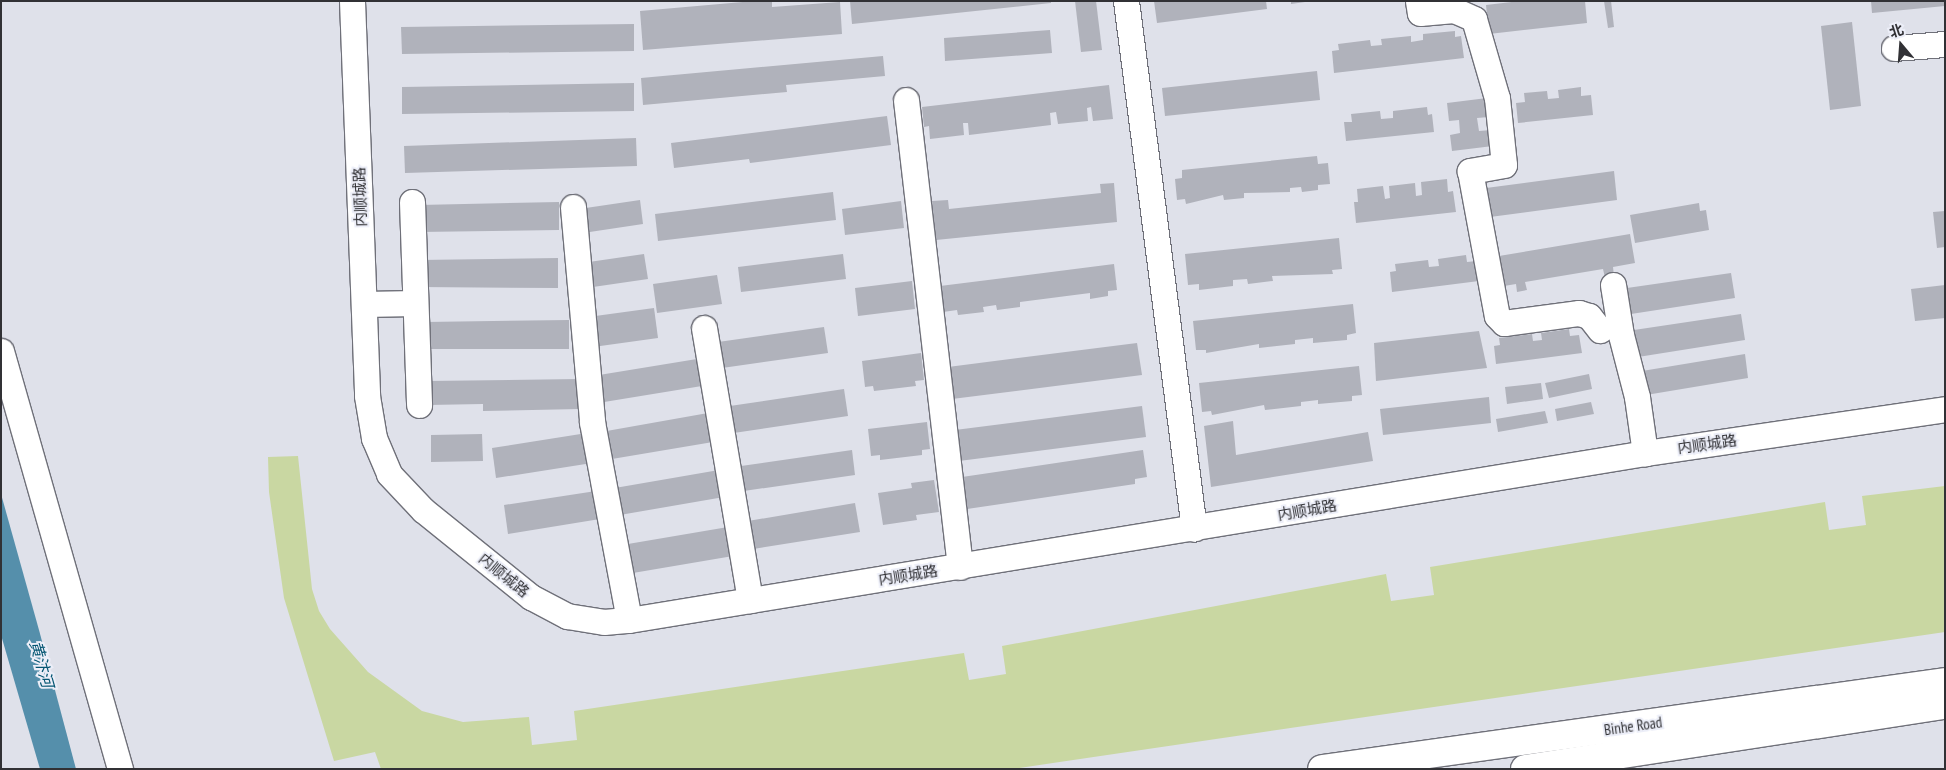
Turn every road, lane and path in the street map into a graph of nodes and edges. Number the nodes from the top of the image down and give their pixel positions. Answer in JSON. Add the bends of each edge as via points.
{"nodes":[{"id":1,"x":352,"y":1,"type":"edge"},
{"id":2,"x":1126,"y":1,"type":"edge"},
{"id":3,"x":1418,"y":1,"type":"edge"},
{"id":4,"x":1945,"y":44,"type":"edge"},
{"id":5,"x":1894,"y":48,"type":"dead end"},
{"id":6,"x":906,"y":100,"type":"dead end"},
{"id":7,"x":412,"y":202,"type":"dead end"},
{"id":8,"x":574,"y":207,"type":"dead end"},
{"id":9,"x":1613,"y":285,"type":"dead end"},
{"id":10,"x":415,"y":303,"type":"junction"},
{"id":11,"x":364,"y":304,"type":"junction"},
{"id":12,"x":704,"y":328,"type":"dead end"},
{"id":13,"x":1600,"y":330,"type":"dead end"},
{"id":14,"x":1,"y":351,"type":"edge"},
{"id":15,"x":419,"y":405,"type":"dead end"},
{"id":16,"x":1945,"y":409,"type":"edge"},
{"id":17,"x":1645,"y":452,"type":"junction"},
{"id":18,"x":1194,"y":529,"type":"junction"},
{"id":19,"x":960,"y":567,"type":"junction"},
{"id":20,"x":750,"y":600,"type":"junction"},
{"id":21,"x":629,"y":620,"type":"junction"},
{"id":22,"x":1945,"y":682,"type":"edge"},
{"id":23,"x":1945,"y":705,"type":"edge"},
{"id":24,"x":120,"y":769,"type":"edge"},
{"id":25,"x":1322,"y":769,"type":"edge"},
{"id":26,"x":1525,"y":769,"type":"edge"}],
"edges":[{"from":1,"to":11,"type":"street","name":"内顺城路"},
{"from":2,"to":18,"type":"street"},
{"from":3,"to":13,"type":"street","via":[[1420,13],[1454,10],[1474,19],[1486,54],[1497,98],[1504,165],[1470,171],[1497,316],[1504,323],[1579,313],[1589,316]]},
{"from":4,"to":5,"type":"street"},
{"from":6,"to":19,"type":"street"},
{"from":7,"to":10,"type":"street"},
{"from":8,"to":21,"type":"street","via":[[592,422]]},
{"from":9,"to":17,"type":"street"},
{"from":10,"to":11,"type":"street"},
{"from":10,"to":15,"type":"street"},
{"from":11,"to":21,"type":"street","name":"内顺城路","via":[[370,420],[389,474],[423,510],[542,604],[584,619]]},
{"from":12,"to":20,"type":"street"},
{"from":14,"to":24,"type":"street"},
{"from":16,"to":17,"type":"street","name":"内顺城路"},
{"from":17,"to":18,"type":"street","name":"内顺城路"},
{"from":18,"to":19,"type":"street","name":"内顺城路"},
{"from":19,"to":20,"type":"street","name":"内顺城路"},
{"from":20,"to":21,"type":"street","name":"内顺城路"},
{"from":22,"to":25,"type":"main road","name":"Binhe Road"},
{"from":23,"to":26,"type":"main road","name":"Binhe Road"}]}
